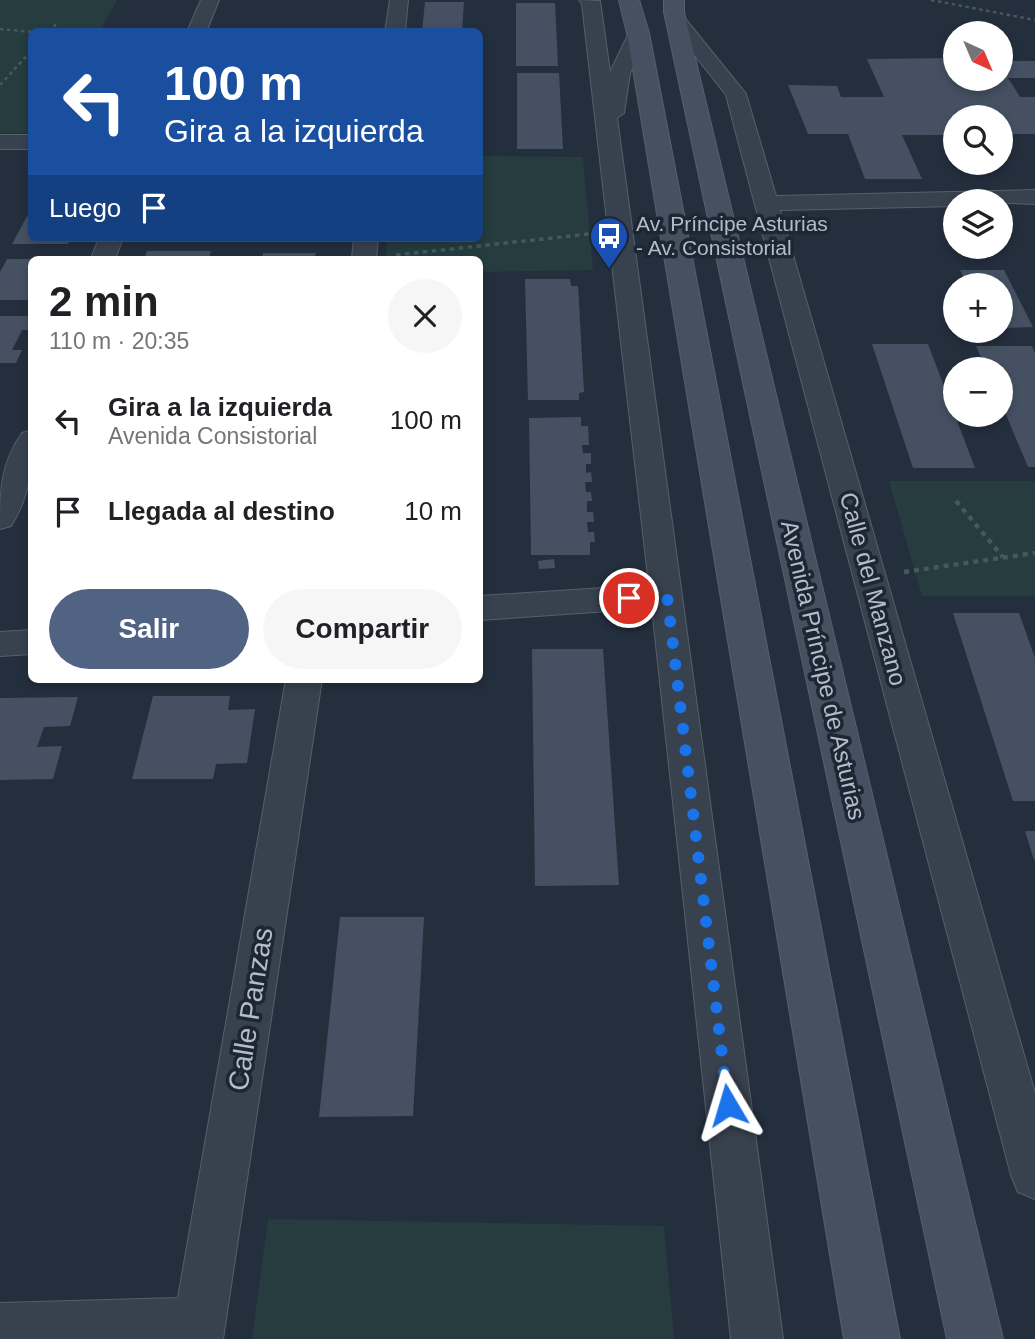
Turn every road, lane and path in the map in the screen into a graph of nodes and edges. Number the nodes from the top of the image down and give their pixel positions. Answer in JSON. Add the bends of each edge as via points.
{"nodes":[{"id":1,"x":210,"y":0,"type":"edge"},
{"id":2,"x":399,"y":0,"type":"edge"},
{"id":3,"x":931,"y":0,"type":"edge"},
{"id":4,"x":589,"y":1,"type":"edge"},
{"id":5,"x":675,"y":10,"type":"edge"},
{"id":6,"x":633,"y":17,"type":"edge"},
{"id":7,"x":1035,"y":20,"type":"edge"},
{"id":8,"x":57,"y":23,"type":"dead end"},
{"id":9,"x":53,"y":28,"type":"edge"},
{"id":10,"x":198,"y":28,"type":"edge"},
{"id":11,"x":396,"y":28,"type":"edge"},
{"id":12,"x":0,"y":29,"type":"edge"},
{"id":13,"x":28,"y":32,"type":"edge"},
{"id":14,"x":28,"y":54,"type":"edge"},
{"id":15,"x":0,"y":85,"type":"edge"},
{"id":16,"x":608,"y":140,"type":"junction"},
{"id":17,"x":0,"y":142,"type":"edge"},
{"id":18,"x":28,"y":142,"type":"edge"},
{"id":19,"x":1028,"y":197,"type":"edge"},
{"id":20,"x":767,"y":202,"type":"junction"},
{"id":21,"x":1035,"y":223,"type":"edge"},
{"id":22,"x":620,"y":231,"type":"junction"},
{"id":23,"x":458,"y":242,"type":"edge"},
{"id":24,"x":461,"y":248,"type":"junction"},
{"id":25,"x":390,"y":256,"type":"edge"},
{"id":26,"x":28,"y":449,"type":"edge"},
{"id":27,"x":956,"y":501,"type":"dead end"},
{"id":28,"x":0,"y":519,"type":"edge"},
{"id":29,"x":1035,"y":553,"type":"edge"},
{"id":30,"x":1003,"y":558,"type":"junction"},
{"id":31,"x":870,"y":578,"type":"junction"},
{"id":32,"x":667,"y":595,"type":"junction"},
{"id":33,"x":483,"y":608,"type":"edge"},
{"id":34,"x":28,"y":642,"type":"edge"},
{"id":35,"x":0,"y":644,"type":"edge"},
{"id":36,"x":303,"y":683,"type":"edge"},
{"id":37,"x":1035,"y":1175,"type":"edge"},
{"id":38,"x":0,"y":1329,"type":"edge"},
{"id":39,"x":198,"y":1331,"type":"edge"},
{"id":40,"x":757,"y":1339,"type":"edge"},
{"id":41,"x":872,"y":1339,"type":"edge"},
{"id":42,"x":975,"y":1339,"type":"edge"}],
"edges":[{"from":1,"to":10,"type":"street"},
{"from":2,"to":11,"type":"street"},
{"from":3,"to":7,"type":"path"},
{"from":4,"to":16,"type":"street"},
{"from":5,"to":20,"type":"street","name":"Calle del Manzano","via":[[736,93]]},
{"from":5,"to":42,"type":"street","name":"Avenida Príncipe de Asturias"},
{"from":6,"to":16,"type":"street"},
{"from":6,"to":41,"type":"street"},
{"from":8,"to":9,"type":"path"},
{"from":12,"to":13,"type":"path"},
{"from":14,"to":15,"type":"path"},
{"from":16,"to":22,"type":"street"},
{"from":17,"to":18,"type":"street"},
{"from":19,"to":20,"type":"street"},
{"from":19,"to":21,"type":"street"},
{"from":20,"to":31,"type":"street","name":"Calle del Manzano"},
{"from":22,"to":24,"type":"path"},
{"from":22,"to":32,"type":"street"},
{"from":23,"to":24,"type":"path"},
{"from":24,"to":25,"type":"path"},
{"from":26,"to":28,"type":"street"},
{"from":27,"to":30,"type":"path"},
{"from":29,"to":30,"type":"path"},
{"from":30,"to":31,"type":"path"},
{"from":31,"to":37,"type":"street","name":"Calle del Manzano"},
{"from":32,"to":33,"type":"street"},
{"from":32,"to":40,"type":"street"},
{"from":34,"to":35,"type":"street"},
{"from":36,"to":39,"type":"street","name":"Calle Panzas"},
{"from":38,"to":39,"type":"street"}]}
